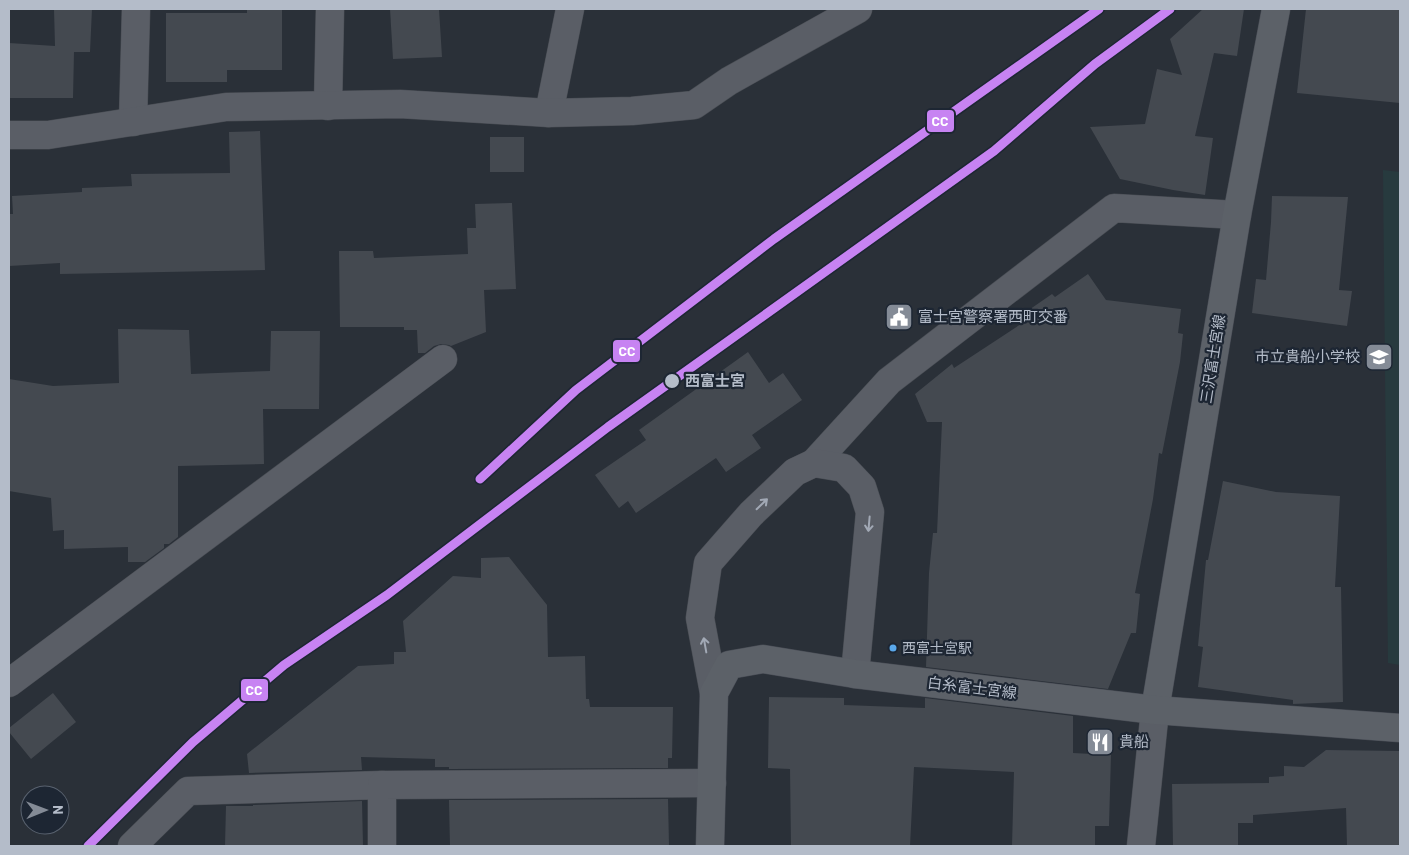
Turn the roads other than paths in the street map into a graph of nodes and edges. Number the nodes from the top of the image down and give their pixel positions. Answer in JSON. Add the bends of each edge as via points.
{"nodes":[{"id":1,"x":136,"y":9,"type":"edge"},
{"id":2,"x":330,"y":9,"type":"edge"},
{"id":3,"x":570,"y":9,"type":"edge"},
{"id":4,"x":858,"y":9,"type":"edge"},
{"id":5,"x":1276,"y":9,"type":"edge"},
{"id":6,"x":328,"y":106,"type":"junction"},
{"id":7,"x":550,"y":113,"type":"junction"},
{"id":8,"x":133,"y":122,"type":"junction"},
{"id":9,"x":9,"y":135,"type":"edge"},
{"id":10,"x":1237,"y":215,"type":"junction"},
{"id":11,"x":443,"y":359,"type":"dead end"},
{"id":12,"x":814,"y":463,"type":"junction"},
{"id":13,"x":855,"y":674,"type":"junction"},
{"id":14,"x":9,"y":683,"type":"edge"},
{"id":15,"x":714,"y":693,"type":"junction"},
{"id":16,"x":1155,"y":710,"type":"junction"},
{"id":17,"x":1400,"y":728,"type":"edge"},
{"id":18,"x":712,"y":783,"type":"junction"},
{"id":19,"x":382,"y":785,"type":"junction"},
{"id":20,"x":132,"y":846,"type":"edge"},
{"id":21,"x":382,"y":846,"type":"edge"},
{"id":22,"x":710,"y":846,"type":"edge"},
{"id":23,"x":1141,"y":846,"type":"edge"}],
"edges":[{"from":1,"to":8,"type":"street"},
{"from":2,"to":6,"type":"street"},
{"from":3,"to":7,"type":"street"},
{"from":4,"to":7,"type":"street","via":[[729,81],[694,105],[632,111]]},
{"from":5,"to":10,"type":"main road","name":"三沢富士宮線"},
{"from":6,"to":7,"type":"street","via":[[400,104]]},
{"from":6,"to":8,"type":"street","via":[[226,107]]},
{"from":8,"to":9,"type":"street","via":[[48,135]]},
{"from":10,"to":12,"type":"street","via":[[1114,208],[889,381]]},
{"from":10,"to":16,"type":"main road","name":"三沢富士宮線"},
{"from":11,"to":14,"type":"street"},
{"from":12,"to":13,"type":"street","one_way":true,"via":[[844,468],[862,487],[870,512]]},
{"from":15,"to":12,"type":"street","one_way":true,"via":[[700,618],[708,563],[751,514],[795,472]]},
{"from":13,"to":15,"type":"main road","name":"白糸富士宮線","via":[[763,659],[730,665]]},
{"from":13,"to":16,"type":"main road","name":"白糸富士宮線"},
{"from":15,"to":18,"type":"main road","name":"白糸富士宮線"},
{"from":16,"to":17,"type":"main road","name":"白糸富士宮線"},
{"from":16,"to":23,"type":"street"},
{"from":18,"to":19,"type":"street"},
{"from":18,"to":22,"type":"main road","name":"白糸富士宮線"},
{"from":19,"to":20,"type":"street","via":[[188,791]]},
{"from":19,"to":21,"type":"street"}]}
